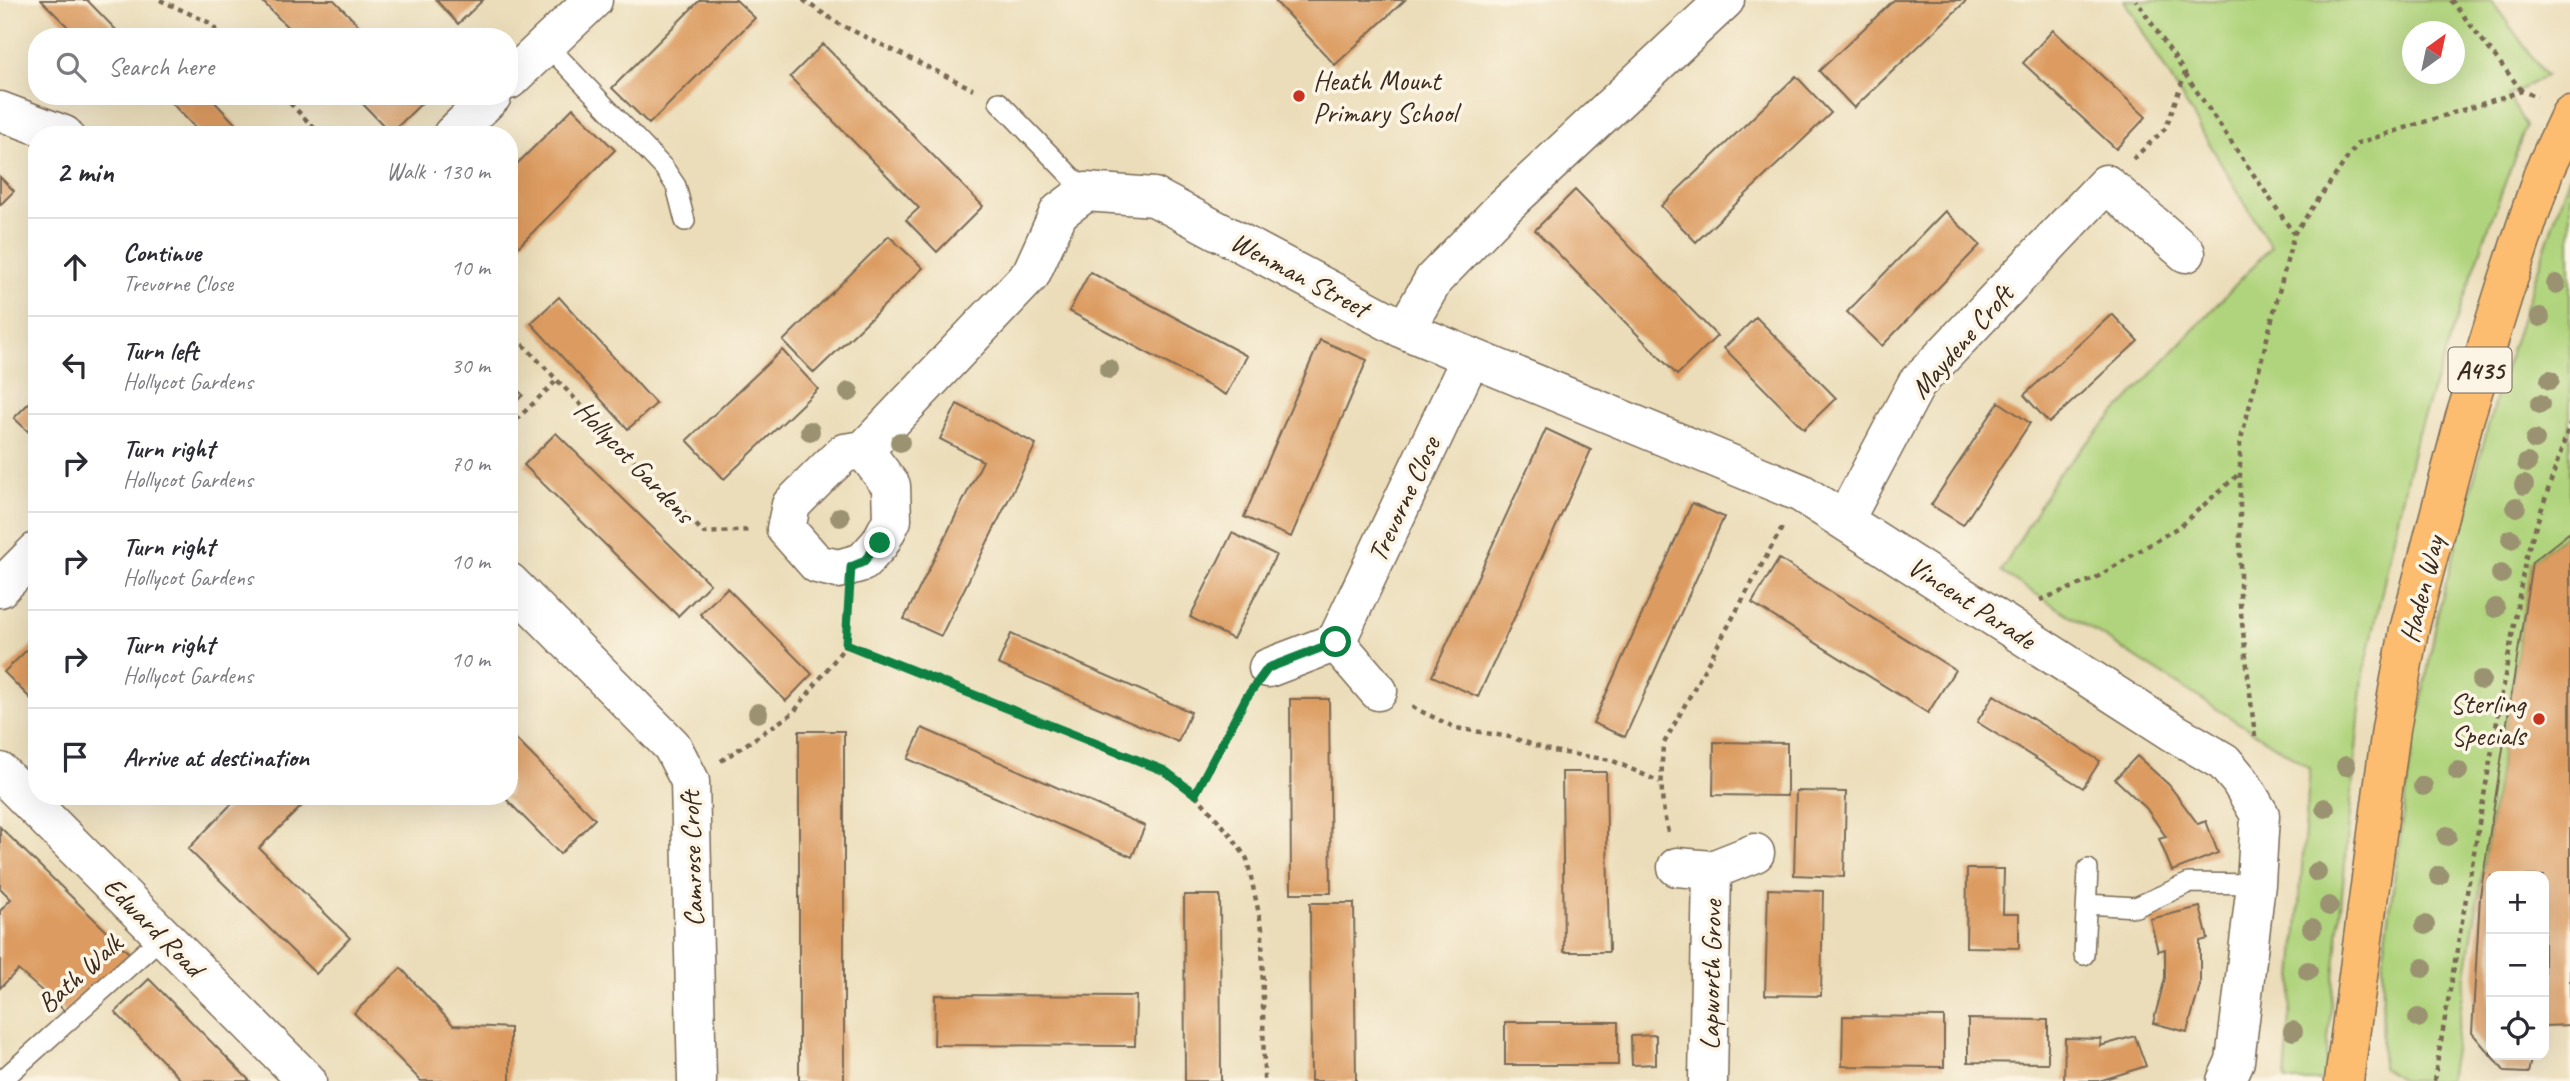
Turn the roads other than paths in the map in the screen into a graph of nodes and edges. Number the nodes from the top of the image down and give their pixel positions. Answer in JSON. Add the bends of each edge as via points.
{"nodes":[{"id":1,"x":593,"y":0,"type":"edge"},
{"id":2,"x":1725,"y":0,"type":"edge"},
{"id":3,"x":547,"y":44,"type":"junction"},
{"id":4,"x":518,"y":71,"type":"edge"},
{"id":5,"x":999,"y":102,"type":"road end"},
{"id":6,"x":483,"y":105,"type":"edge"},
{"id":7,"x":2558,"y":108,"type":"edge"},
{"id":8,"x":0,"y":111,"type":"edge"},
{"id":9,"x":40,"y":126,"type":"edge"},
{"id":10,"x":461,"y":126,"type":"edge"},
{"id":11,"x":1086,"y":192,"type":"junction"},
{"id":12,"x":685,"y":221,"type":"dead end"},
{"id":13,"x":2186,"y":253,"type":"dead end"},
{"id":14,"x":1405,"y":330,"type":"junction"},
{"id":15,"x":1471,"y":357,"type":"junction"},
{"id":16,"x":864,"y":450,"type":"junction"},
{"id":17,"x":1844,"y":519,"type":"junction"},
{"id":18,"x":28,"y":560,"type":"edge"},
{"id":19,"x":0,"y":588,"type":"edge"},
{"id":20,"x":518,"y":591,"type":"edge"},
{"id":21,"x":1336,"y":642,"type":"junction"},
{"id":22,"x":1268,"y":668,"type":"road end"},
{"id":23,"x":1378,"y":691,"type":"road end"},
{"id":24,"x":0,"y":772,"type":"edge"},
{"id":25,"x":28,"y":800,"type":"edge"},
{"id":26,"x":33,"y":805,"type":"edge"},
{"id":27,"x":1755,"y":853,"type":"dead end"},
{"id":28,"x":2088,"y":869,"type":"dead end"},
{"id":29,"x":2256,"y":884,"type":"junction"},
{"id":30,"x":2087,"y":904,"type":"junction"},
{"id":31,"x":164,"y":935,"type":"junction"},
{"id":32,"x":2084,"y":955,"type":"dead end"},
{"id":33,"x":1,"y":1081,"type":"edge"},
{"id":34,"x":307,"y":1081,"type":"edge"},
{"id":35,"x":697,"y":1081,"type":"edge"},
{"id":36,"x":1708,"y":1081,"type":"edge"},
{"id":37,"x":2227,"y":1081,"type":"edge"},
{"id":38,"x":2344,"y":1081,"type":"edge"}],
"edges":[{"from":1,"to":3,"type":"street"},
{"from":2,"to":14,"type":"street","via":[[1504,207],[1434,279]]},
{"from":3,"to":4,"type":"street"},
{"from":3,"to":12,"type":"lane","via":[[664,168],[676,186]]},
{"from":5,"to":11,"type":"lane"},
{"from":6,"to":10,"type":"street"},
{"from":7,"to":38,"type":"highway","name":"Haden Way","number":"A435","via":[[2544,171],[2465,417],[2409,630],[2391,729]]},
{"from":8,"to":9,"type":"street"},
{"from":11,"to":14,"type":"street","name":"Wenman Street","via":[[1154,197]]},
{"from":11,"to":16,"type":"street","via":[[1059,212],[1031,274]]},
{"from":13,"to":17,"type":"street","name":"Maydene Croft","via":[[2106,184],[1917,383]]},
{"from":14,"to":15,"type":"street","name":"Vincent Parade"},
{"from":15,"to":17,"type":"street","name":"Vincent Parade","via":[[1801,493]]},
{"from":15,"to":21,"type":"street","name":"Trevorne Close"},
{"from":16,"to":16,"type":"street","via":[[891,486],[892,520],[863,562],[838,569],[817,564],[786,529],[791,505],[844,453]]},
{"from":17,"to":29,"type":"street","name":"Vincent Parade","via":[[2224,762],[2260,815]]},
{"from":18,"to":19,"type":"street"},
{"from":20,"to":35,"type":"street","name":"Camrose Croft","via":[[672,746],[690,781]]},
{"from":21,"to":22,"type":"street"},
{"from":21,"to":23,"type":"street"},
{"from":24,"to":25,"type":"street","name":"Edward Road"},
{"from":26,"to":31,"type":"street","name":"Edward Road"},
{"from":27,"to":36,"type":"street","name":"Lapworth Grove","via":[[1695,868]]},
{"from":28,"to":30,"type":"lane"},
{"from":29,"to":30,"type":"lane","via":[[2189,883],[2136,907]]},
{"from":29,"to":37,"type":"street","name":"Vincent Parade","via":[[2235,1061]]},
{"from":30,"to":32,"type":"lane"},
{"from":31,"to":33,"type":"lane","name":"Bath Walk"},
{"from":31,"to":34,"type":"street","name":"Edward Road"}]}
